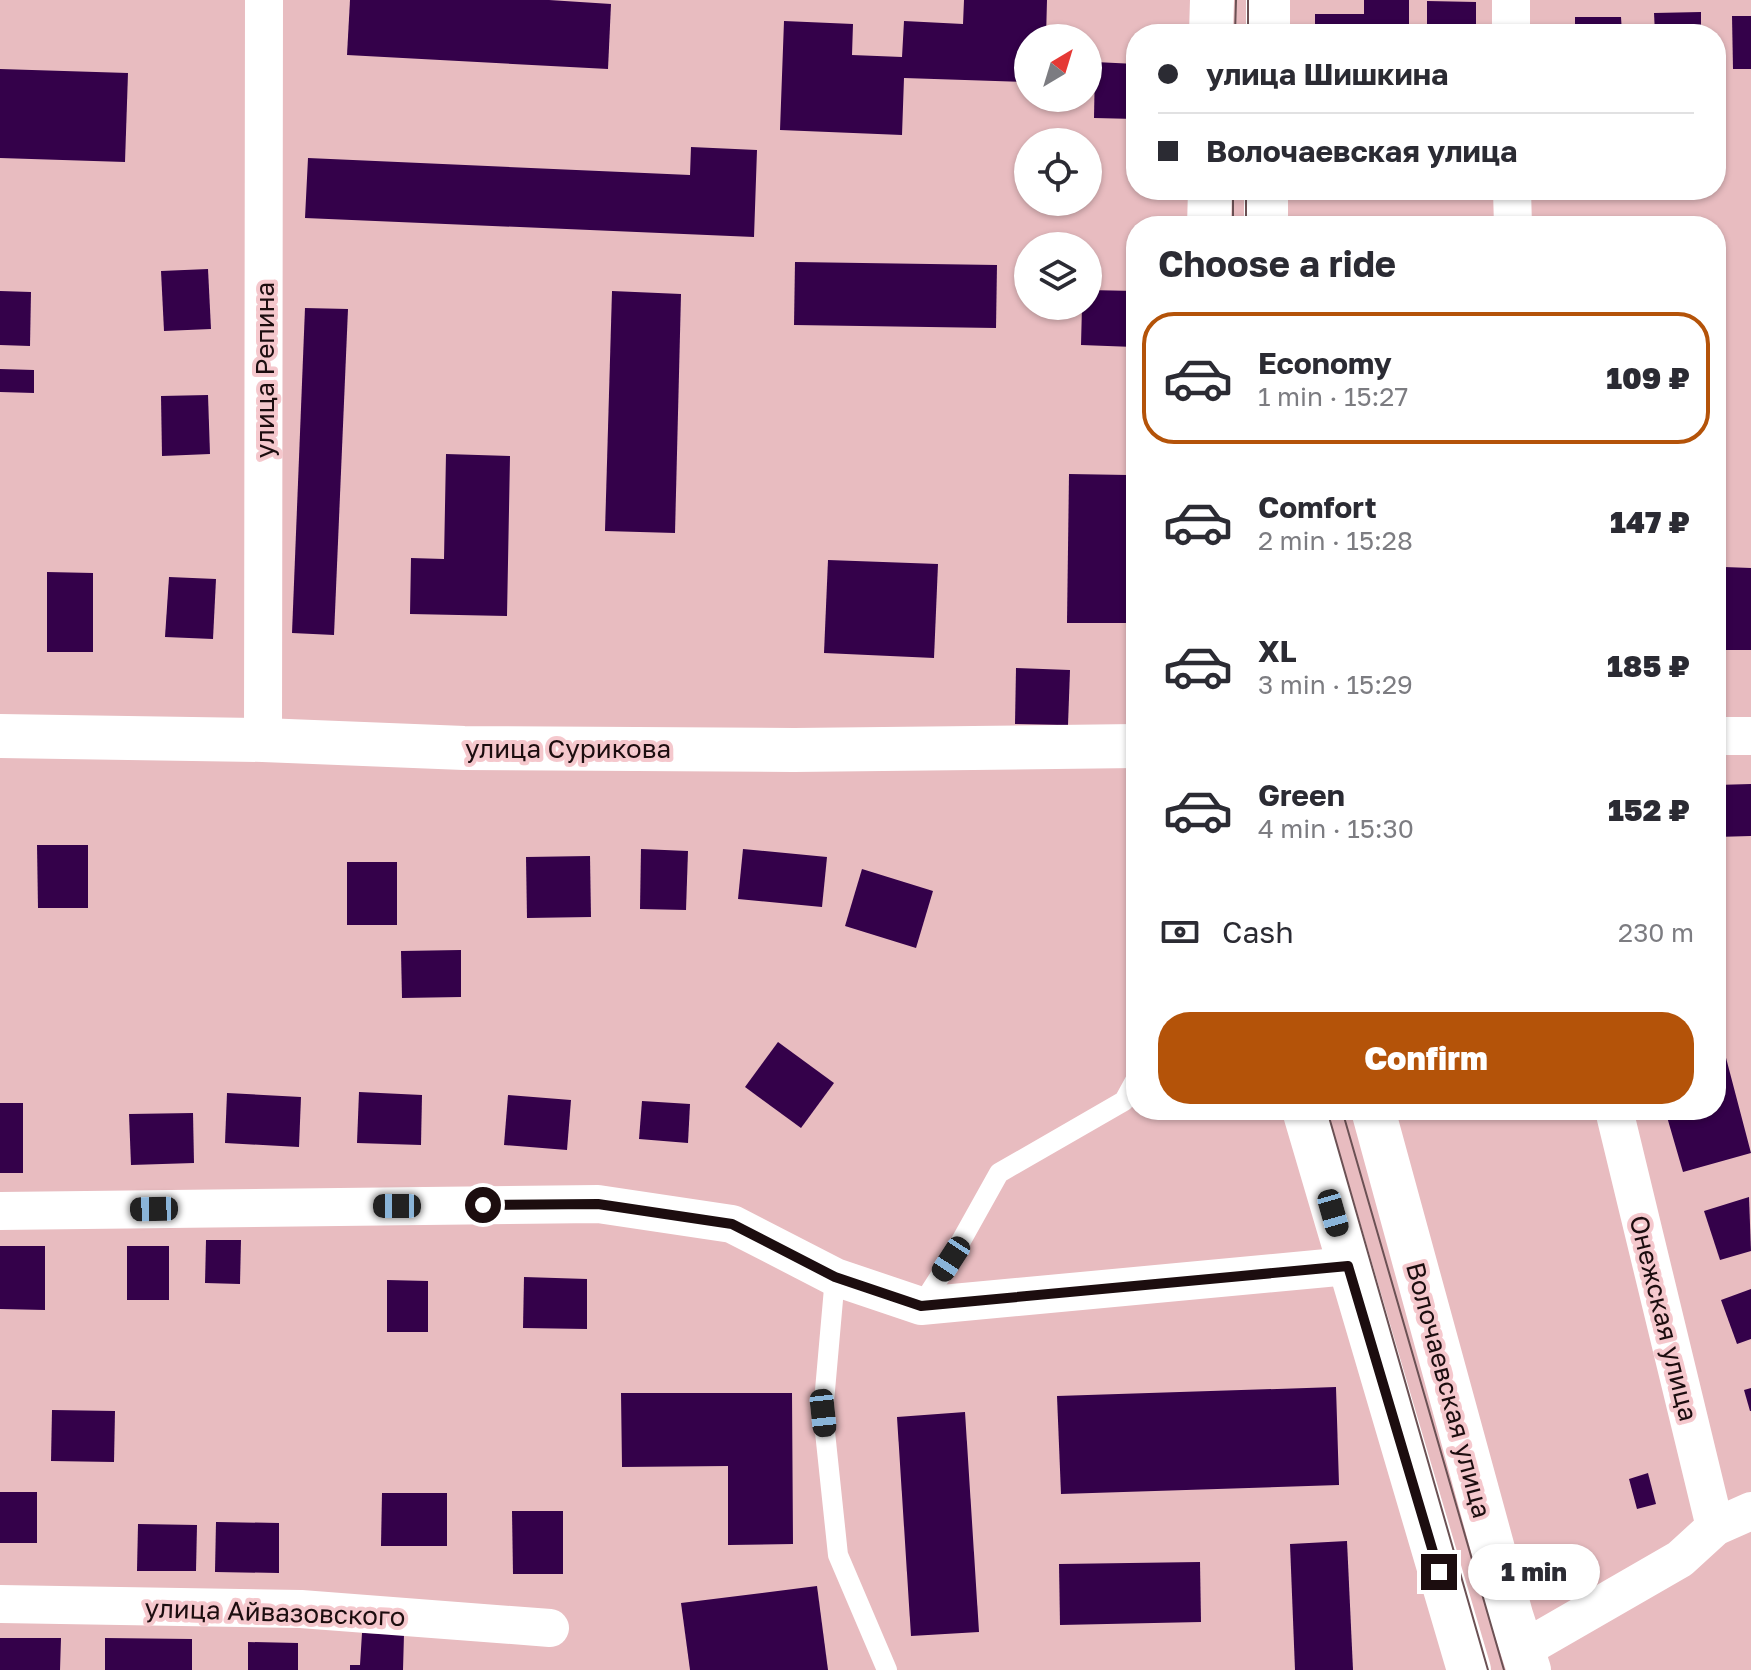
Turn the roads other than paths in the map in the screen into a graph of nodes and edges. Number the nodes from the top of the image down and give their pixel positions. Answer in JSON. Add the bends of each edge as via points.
{"nodes":[{"id":1,"x":264,"y":0,"type":"edge"},
{"id":2,"x":1212,"y":0,"type":"edge"},
{"id":3,"x":1268,"y":0,"type":"edge"},
{"id":4,"x":1511,"y":0,"type":"edge"},
{"id":5,"x":1211,"y":24,"type":"edge"},
{"id":6,"x":1268,"y":24,"type":"edge"},
{"id":7,"x":1511,"y":24,"type":"edge"},
{"id":8,"x":0,"y":736,"type":"edge"},
{"id":9,"x":1726,"y":736,"type":"edge"},
{"id":10,"x":1751,"y":736,"type":"edge"},
{"id":11,"x":263,"y":740,"type":"junction"},
{"id":12,"x":1126,"y":746,"type":"edge"},
{"id":13,"x":1126,"y":1097,"type":"edge"},
{"id":14,"x":1307,"y":1120,"type":"edge"},
{"id":15,"x":1376,"y":1120,"type":"edge"},
{"id":16,"x":1616,"y":1120,"type":"edge"},
{"id":17,"x":0,"y":1211,"type":"edge"},
{"id":18,"x":1348,"y":1266,"type":"junction"},
{"id":19,"x":835,"y":1277,"type":"junction"},
{"id":20,"x":921,"y":1306,"type":"junction"},
{"id":21,"x":1751,"y":1511,"type":"edge"},
{"id":22,"x":1715,"y":1527,"type":"junction"},
{"id":23,"x":0,"y":1604,"type":"edge"},
{"id":24,"x":550,"y":1628,"type":"dead end"},
{"id":25,"x":1526,"y":1660,"type":"edge"},
{"id":26,"x":887,"y":1670,"type":"edge"},
{"id":27,"x":1469,"y":1670,"type":"edge"}],
"edges":[{"from":1,"to":11,"type":"street","name":"улица Репина"},
{"from":2,"to":5,"type":"main road"},
{"from":3,"to":6,"type":"main road"},
{"from":4,"to":7,"type":"street"},
{"from":8,"to":11,"type":"main road","name":"улица Сурикова"},
{"from":9,"to":10,"type":"street"},
{"from":11,"to":12,"type":"main road","name":"улица Сурикова","via":[[464,748]]},
{"from":13,"to":20,"type":"lane","via":[[999,1173]]},
{"from":14,"to":18,"type":"main road"},
{"from":15,"to":25,"type":"main road","name":"Волочаевская улица"},
{"from":16,"to":22,"type":"street","name":"Онежская улица"},
{"from":17,"to":19,"type":"street","via":[[598,1204],[732,1224]]},
{"from":18,"to":20,"type":"street"},
{"from":18,"to":27,"type":"main road"},
{"from":19,"to":20,"type":"street"},
{"from":19,"to":26,"type":"lane","via":[[823,1413],[838,1555]]},
{"from":21,"to":22,"type":"street"},
{"from":22,"to":25,"type":"street","via":[[1680,1559]]},
{"from":23,"to":24,"type":"street","name":"улица Айвазовского","via":[[301,1609]]}]}
